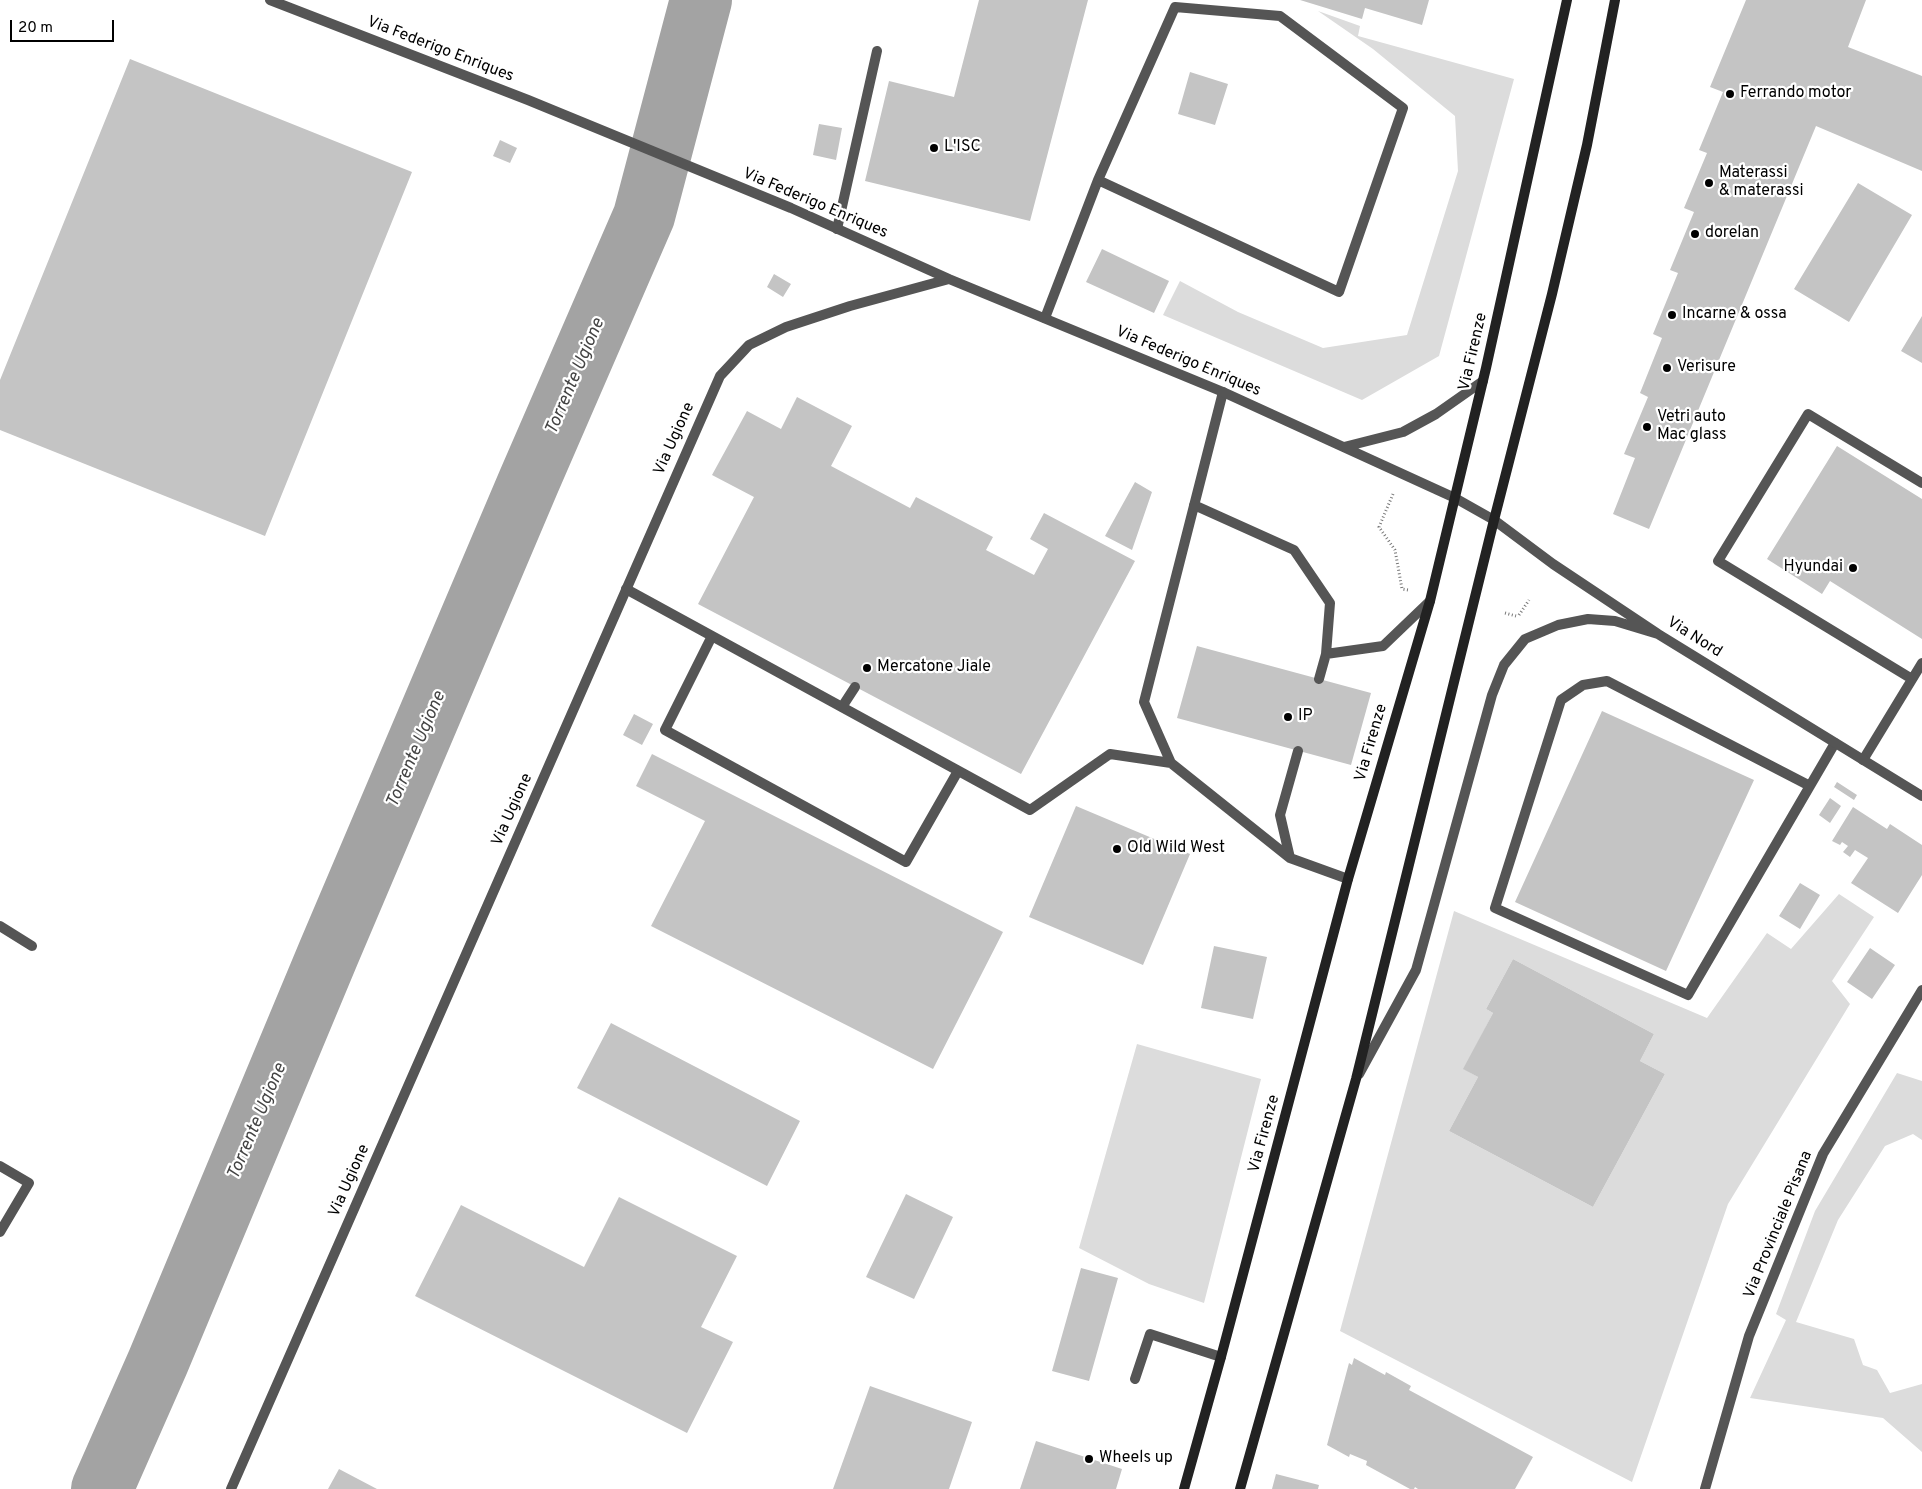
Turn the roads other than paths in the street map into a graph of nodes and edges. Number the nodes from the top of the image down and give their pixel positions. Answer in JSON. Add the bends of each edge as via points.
{"nodes":[{"id":1,"x":270,"y":0,"type":"edge"},
{"id":2,"x":1616,"y":0,"type":"edge"},
{"id":3,"x":1564,"y":2,"type":"edge"},
{"id":4,"x":877,"y":51,"type":"dead end"},
{"id":5,"x":1098,"y":180,"type":"junction"},
{"id":6,"x":838,"y":229,"type":"junction"},
{"id":7,"x":950,"y":279,"type":"junction"},
{"id":8,"x":1045,"y":318,"type":"junction"},
{"id":9,"x":1483,"y":381,"type":"junction"},
{"id":10,"x":1223,"y":392,"type":"junction"},
{"id":11,"x":1344,"y":447,"type":"junction"},
{"id":12,"x":1922,"y":484,"type":"edge"},
{"id":13,"x":1455,"y":498,"type":"junction"},
{"id":14,"x":1194,"y":506,"type":"junction"},
{"id":15,"x":1494,"y":520,"type":"junction"},
{"id":16,"x":626,"y":589,"type":"junction"},
{"id":17,"x":1430,"y":601,"type":"junction"},
{"id":18,"x":1658,"y":634,"type":"junction"},
{"id":19,"x":712,"y":636,"type":"junction"},
{"id":20,"x":1326,"y":654,"type":"junction"},
{"id":21,"x":1922,"y":663,"type":"edge"},
{"id":22,"x":1318,"y":679,"type":"dead end"},
{"id":23,"x":1912,"y":679,"type":"junction"},
{"id":24,"x":855,"y":687,"type":"dead end"},
{"id":25,"x":842,"y":707,"type":"junction"},
{"id":26,"x":1835,"y":743,"type":"junction"},
{"id":27,"x":1298,"y":750,"type":"dead end"},
{"id":28,"x":1863,"y":760,"type":"junction"},
{"id":29,"x":1171,"y":763,"type":"junction"},
{"id":30,"x":958,"y":770,"type":"junction"},
{"id":31,"x":1810,"y":786,"type":"junction"},
{"id":32,"x":1922,"y":796,"type":"edge"},
{"id":33,"x":1290,"y":858,"type":"junction"},
{"id":34,"x":1348,"y":879,"type":"junction"},
{"id":35,"x":0,"y":926,"type":"edge"},
{"id":36,"x":32,"y":946,"type":"dead end"},
{"id":37,"x":1922,"y":990,"type":"edge"},
{"id":38,"x":1356,"y":1079,"type":"junction"},
{"id":39,"x":0,"y":1166,"type":"edge"},
{"id":40,"x":0,"y":1232,"type":"edge"},
{"id":41,"x":1221,"y":1358,"type":"junction"},
{"id":42,"x":1135,"y":1379,"type":"dead end"},
{"id":43,"x":230,"y":1489,"type":"edge"},
{"id":44,"x":1184,"y":1489,"type":"edge"},
{"id":45,"x":1240,"y":1489,"type":"edge"},
{"id":46,"x":1705,"y":1489,"type":"edge"}],
"edges":[{"from":1,"to":6,"type":"street","name":"Via Federigo Enriques","via":[[528,100]]},
{"from":2,"to":15,"type":"main road","via":[[1585,154]]},
{"from":3,"to":9,"type":"main road","name":"Via Firenze"},
{"from":4,"to":6,"type":"street"},
{"from":5,"to":5,"type":"street","via":[[1339,292],[1403,108],[1280,16],[1175,7]]},
{"from":5,"to":8,"type":"street"},
{"from":6,"to":7,"type":"street","name":"Via Federigo Enriques"},
{"from":7,"to":8,"type":"street","name":"Via Federigo Enriques"},
{"from":7,"to":16,"type":"street","name":"Via Ugione","via":[[786,327],[749,345],[720,376]]},
{"from":8,"to":10,"type":"street","name":"Via Federigo Enriques"},
{"from":9,"to":11,"type":"street","via":[[1436,414],[1403,432]]},
{"from":9,"to":13,"type":"main road","name":"Via Firenze"},
{"from":10,"to":11,"type":"street","name":"Via Federigo Enriques"},
{"from":10,"to":14,"type":"street"},
{"from":11,"to":13,"type":"street","name":"Via Federigo Enriques"},
{"from":12,"to":23,"type":"street","via":[[1808,414],[1718,561]]},
{"from":13,"to":15,"type":"street","name":"Via Nord"},
{"from":13,"to":17,"type":"main road","name":"Via Firenze"},
{"from":14,"to":20,"type":"street","via":[[1294,550],[1330,603]]},
{"from":14,"to":29,"type":"street","via":[[1144,702]]},
{"from":15,"to":18,"type":"street","name":"Via Nord"},
{"from":15,"to":38,"type":"main road"},
{"from":16,"to":19,"type":"street"},
{"from":16,"to":43,"type":"street","name":"Via Ugione"},
{"from":17,"to":20,"type":"street","via":[[1383,646]]},
{"from":17,"to":34,"type":"main road","name":"Via Firenze"},
{"from":18,"to":26,"type":"street","name":"Via Nord"},
{"from":18,"to":38,"type":"street","via":[[1616,621],[1588,619],[1566,623],[1525,639],[1504,665],[1492,695],[1416,970]]},
{"from":19,"to":25,"type":"street"},
{"from":19,"to":30,"type":"street","via":[[665,730],[906,862]]},
{"from":20,"to":22,"type":"street"},
{"from":21,"to":23,"type":"street"},
{"from":23,"to":28,"type":"street"},
{"from":24,"to":25,"type":"street"},
{"from":25,"to":30,"type":"street"},
{"from":26,"to":28,"type":"street","name":"Via Nord"},
{"from":26,"to":31,"type":"street"},
{"from":27,"to":33,"type":"street","via":[[1280,815]]},
{"from":28,"to":32,"type":"street","name":"Via Nord"},
{"from":29,"to":30,"type":"street","via":[[1110,754],[1030,810]]},
{"from":29,"to":33,"type":"street"},
{"from":31,"to":31,"type":"street","via":[[1688,995],[1495,908],[1561,700],[1583,685],[1607,681]]},
{"from":33,"to":34,"type":"street"},
{"from":34,"to":41,"type":"main road","name":"Via Firenze"},
{"from":35,"to":36,"type":"street"},
{"from":37,"to":46,"type":"street","name":"Via Provinciale Pisana","via":[[1823,1154],[1749,1336]]},
{"from":38,"to":45,"type":"main road"},
{"from":39,"to":40,"type":"street","via":[[29,1183]]},
{"from":41,"to":42,"type":"street","via":[[1150,1334]]},
{"from":41,"to":44,"type":"main road","name":"Via Firenze"}]}
